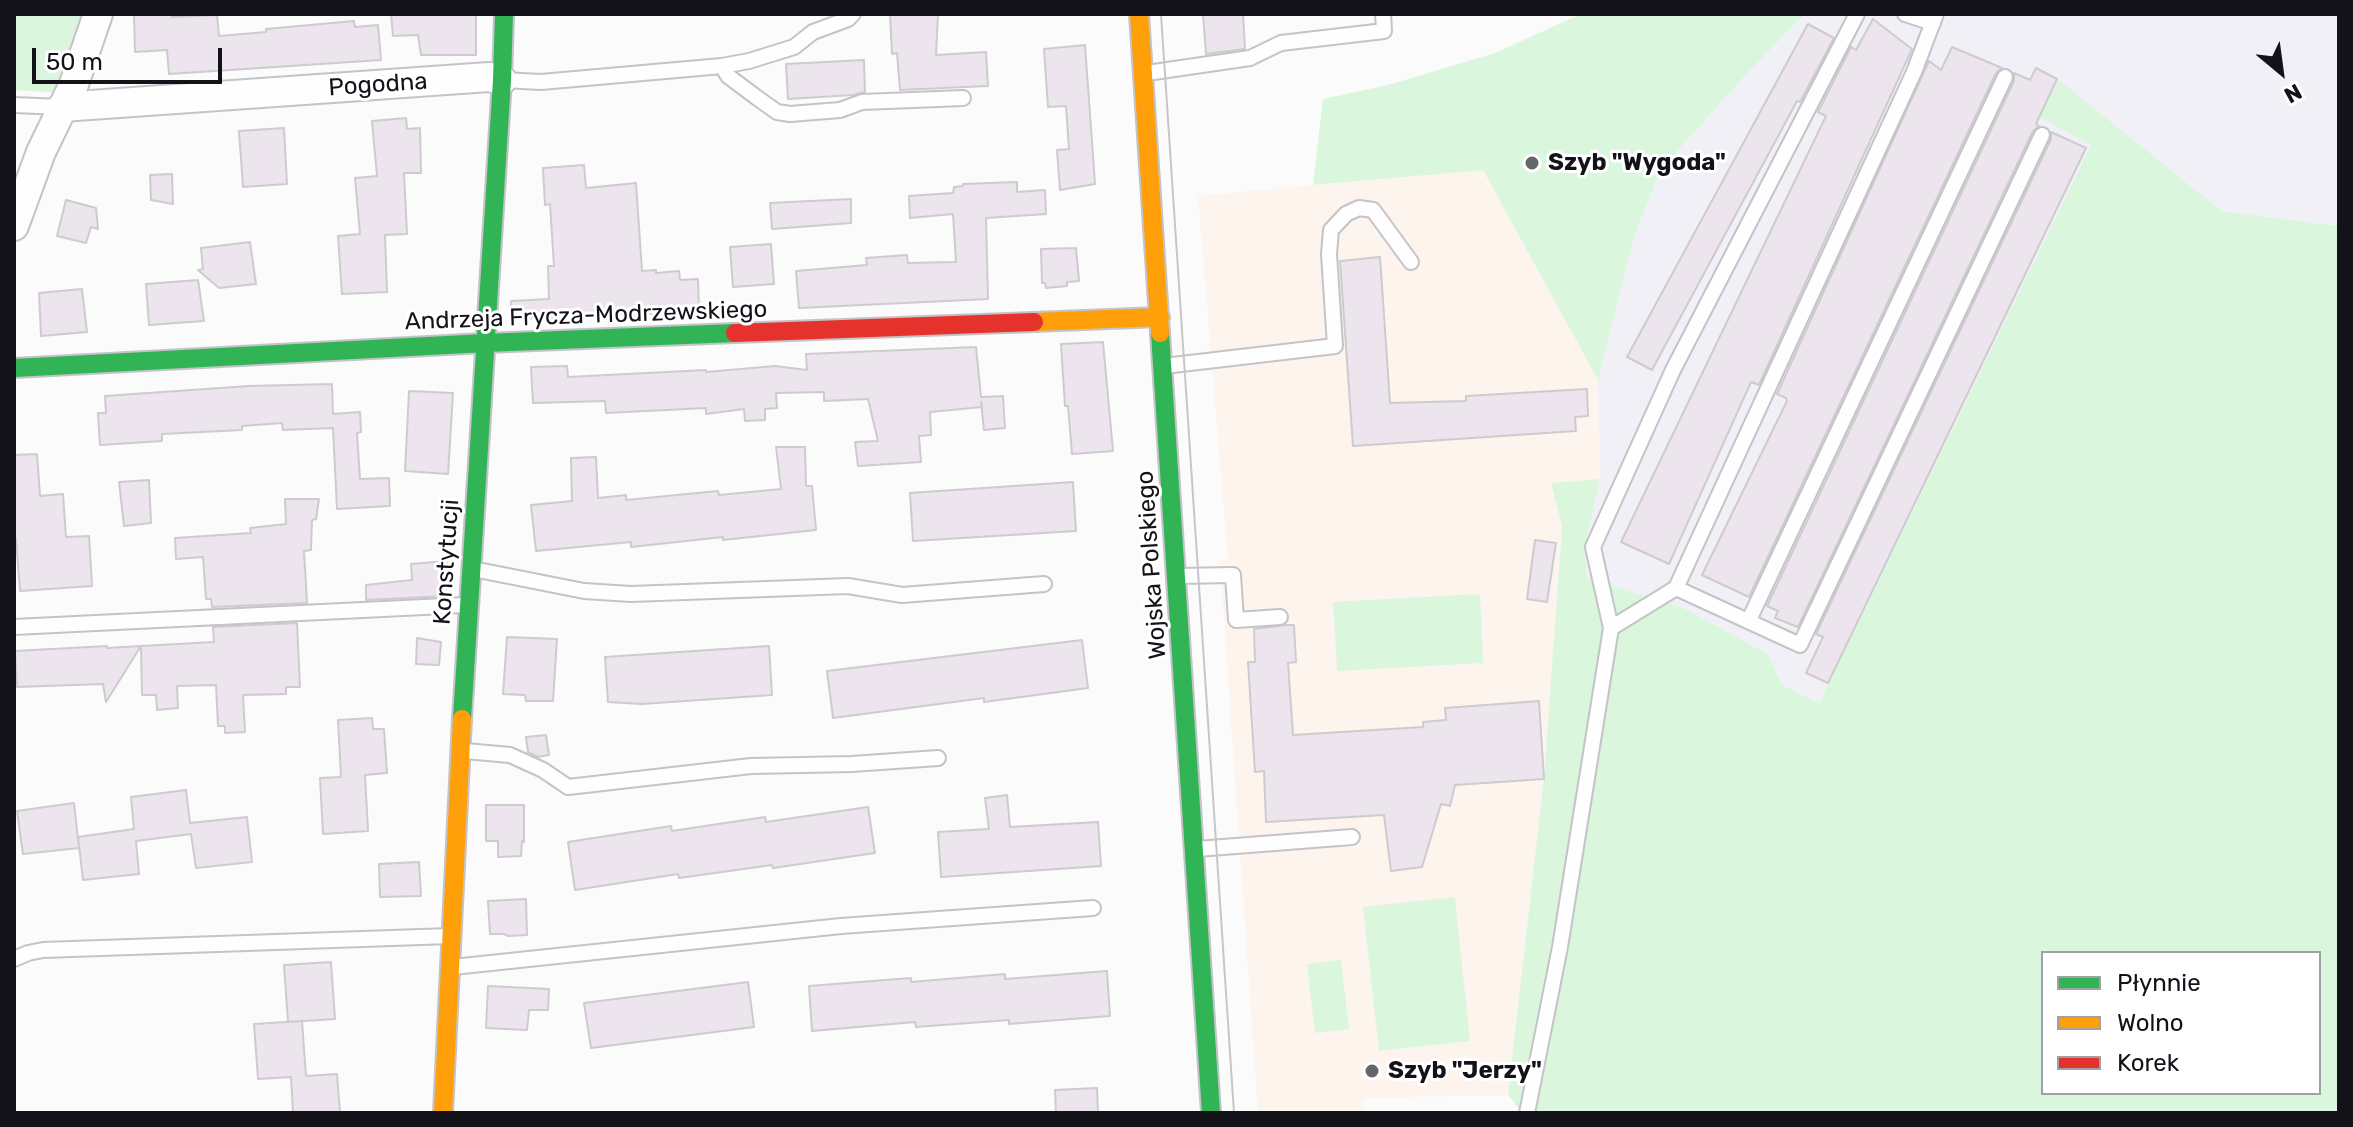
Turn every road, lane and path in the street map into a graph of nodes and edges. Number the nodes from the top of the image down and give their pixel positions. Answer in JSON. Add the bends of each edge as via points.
{"nodes":[{"id":1,"x":98,"y":14,"type":"edge"},
{"id":2,"x":504,"y":14,"type":"edge"},
{"id":3,"x":853,"y":14,"type":"edge"},
{"id":4,"x":1139,"y":14,"type":"edge"},
{"id":5,"x":1383,"y":14,"type":"edge"},
{"id":6,"x":1857,"y":14,"type":"edge"},
{"id":7,"x":1905,"y":14,"type":"edge"},
{"id":8,"x":1934,"y":19,"type":"edge"},
{"id":9,"x":722,"y":66,"type":"junction"},
{"id":10,"x":1143,"y":74,"type":"junction"},
{"id":11,"x":2005,"y":77,"type":"dead end"},
{"id":12,"x":502,"y":80,"type":"junction"},
{"id":13,"x":963,"y":98,"type":"dead end"},
{"id":14,"x":14,"y":105,"type":"edge"},
{"id":15,"x":62,"y":107,"type":"junction"},
{"id":16,"x":2042,"y":135,"type":"dead end"},
{"id":17,"x":14,"y":226,"type":"edge"},
{"id":18,"x":1411,"y":262,"type":"dead end"},
{"id":19,"x":1160,"y":317,"type":"junction"},
{"id":20,"x":485,"y":343,"type":"junction"},
{"id":21,"x":1163,"y":366,"type":"junction"},
{"id":22,"x":14,"y":368,"type":"edge"},
{"id":23,"x":472,"y":569,"type":"junction"},
{"id":24,"x":1177,"y":576,"type":"junction"},
{"id":25,"x":1044,"y":584,"type":"dead end"},
{"id":26,"x":1676,"y":588,"type":"junction"},
{"id":27,"x":468,"y":605,"type":"junction"},
{"id":28,"x":1280,"y":617,"type":"dead end"},
{"id":29,"x":1749,"y":620,"type":"junction"},
{"id":30,"x":14,"y":627,"type":"edge"},
{"id":31,"x":1611,"y":628,"type":"junction"},
{"id":32,"x":460,"y":751,"type":"junction"},
{"id":33,"x":938,"y":758,"type":"dead end"},
{"id":34,"x":1352,"y":837,"type":"dead end"},
{"id":35,"x":1195,"y":849,"type":"junction"},
{"id":36,"x":1093,"y":908,"type":"dead end"},
{"id":37,"x":450,"y":936,"type":"junction"},
{"id":38,"x":14,"y":959,"type":"edge"},
{"id":39,"x":448,"y":968,"type":"junction"},
{"id":40,"x":443,"y":1113,"type":"edge"},
{"id":41,"x":1211,"y":1113,"type":"edge"},
{"id":42,"x":1527,"y":1113,"type":"edge"}],
"edges":[{"from":1,"to":15,"type":"street"},
{"from":2,"to":12,"type":"street","name":"Konstytucji"},
{"from":3,"to":9,"type":"lane","via":[[794,47]]},
{"from":4,"to":10,"type":"street","name":"Wojska Polskiego"},
{"from":5,"to":10,"type":"lane","via":[[1384,31],[1281,43],[1250,58]]},
{"from":6,"to":31,"type":"lane","via":[[1673,370],[1593,547]]},
{"from":7,"to":8,"type":"lane"},
{"from":8,"to":26,"type":"lane"},
{"from":9,"to":12,"type":"lane","via":[[541,82]]},
{"from":9,"to":13,"type":"lane","via":[[777,112],[790,114],[840,110],[862,102]]},
{"from":10,"to":19,"type":"street","name":"Wojska Polskiego"},
{"from":11,"to":29,"type":"lane"},
{"from":12,"to":15,"type":"street","name":"Pogodna"},
{"from":12,"to":20,"type":"street","name":"Konstytucji"},
{"from":14,"to":15,"type":"lane"},
{"from":15,"to":17,"type":"street"},
{"from":16,"to":29,"type":"lane","via":[[1800,645]]},
{"from":18,"to":21,"type":"lane","via":[[1373,210],[1359,208],[1331,230],[1335,346]]},
{"from":19,"to":20,"type":"street","name":"Andrzeja Frycza-Modrzewskiego"},
{"from":19,"to":21,"type":"street","name":"Wojska Polskiego"},
{"from":20,"to":22,"type":"street","name":"Andrzeja Frycza-Modrzewskiego"},
{"from":20,"to":23,"type":"street","name":"Konstytucji"},
{"from":21,"to":24,"type":"street","name":"Wojska Polskiego"},
{"from":23,"to":25,"type":"lane","via":[[584,591],[631,594],[848,586],[902,595]]},
{"from":23,"to":27,"type":"street","name":"Konstytucji"},
{"from":24,"to":28,"type":"lane","via":[[1233,575],[1236,620]]},
{"from":24,"to":35,"type":"street","name":"Wojska Polskiego"},
{"from":26,"to":29,"type":"lane"},
{"from":26,"to":31,"type":"lane"},
{"from":27,"to":30,"type":"lane"},
{"from":27,"to":32,"type":"street","name":"Konstytucji"},
{"from":31,"to":42,"type":"lane","via":[[1560,947]]},
{"from":32,"to":33,"type":"lane","via":[[510,755],[568,787],[751,766]]},
{"from":32,"to":37,"type":"street","name":"Konstytucji"},
{"from":34,"to":35,"type":"lane"},
{"from":35,"to":41,"type":"street","name":"Wojska Polskiego"},
{"from":36,"to":39,"type":"lane","via":[[841,926]]},
{"from":37,"to":38,"type":"lane","via":[[43,950]]},
{"from":37,"to":39,"type":"street","name":"Konstytucji"},
{"from":39,"to":40,"type":"street","name":"Konstytucji"}]}
